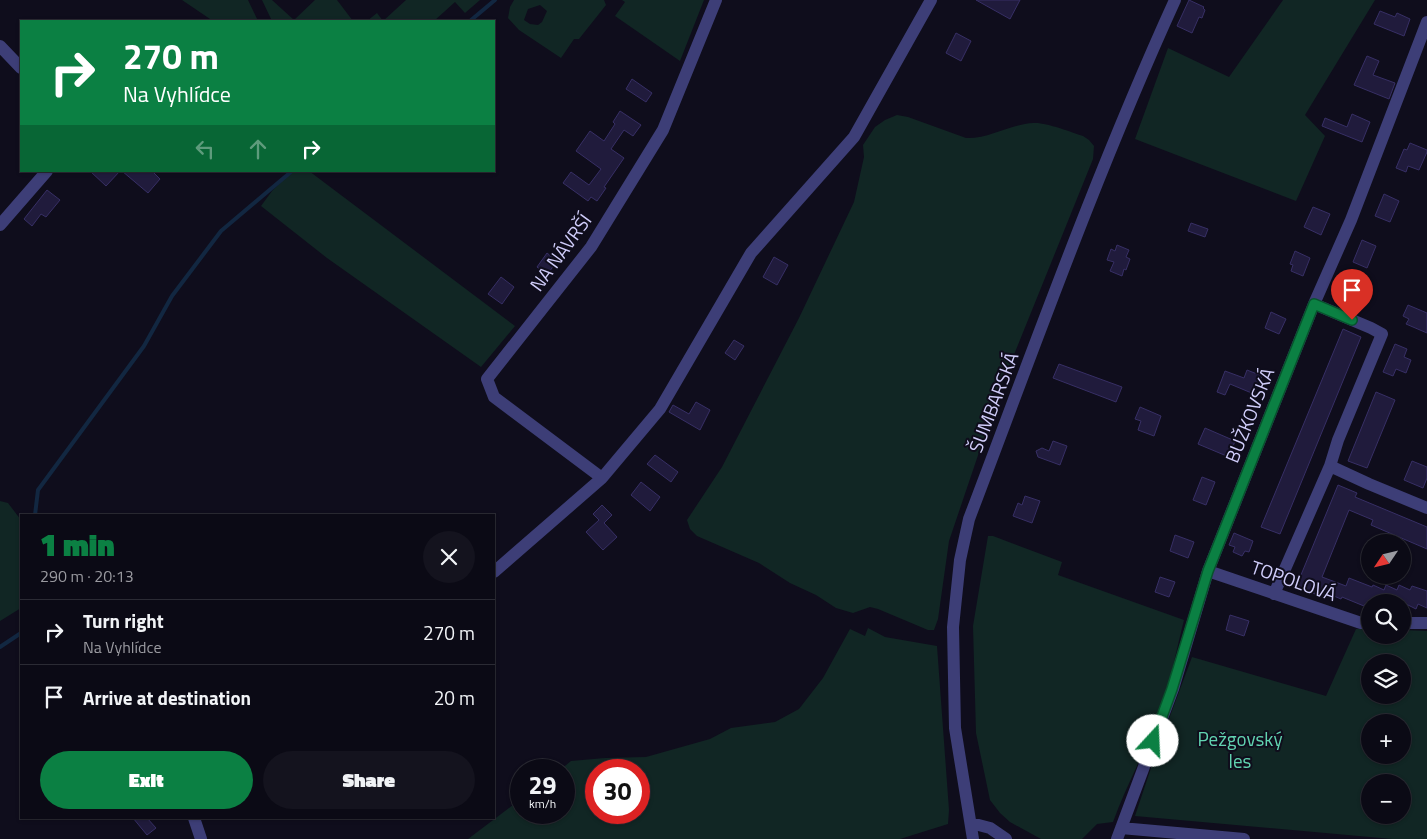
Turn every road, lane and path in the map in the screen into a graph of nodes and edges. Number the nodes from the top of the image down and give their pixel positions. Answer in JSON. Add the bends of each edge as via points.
{"nodes":[{"id":1,"x":716,"y":0,"type":"edge"},
{"id":2,"x":931,"y":0,"type":"edge"},
{"id":3,"x":1175,"y":0,"type":"edge"},
{"id":4,"x":1427,"y":22,"type":"edge"},
{"id":5,"x":0,"y":46,"type":"edge"},
{"id":6,"x":20,"y":67,"type":"edge"},
{"id":7,"x":46,"y":172,"type":"edge"},
{"id":8,"x":0,"y":225,"type":"edge"},
{"id":9,"x":1314,"y":304,"type":"junction"},
{"id":10,"x":1330,"y":466,"type":"junction"},
{"id":11,"x":602,"y":478,"type":"junction"},
{"id":12,"x":1427,"y":508,"type":"edge"},
{"id":13,"x":495,"y":571,"type":"edge"},
{"id":14,"x":1208,"y":571,"type":"junction"},
{"id":15,"x":1274,"y":594,"type":"junction"},
{"id":16,"x":1361,"y":622,"type":"edge"},
{"id":17,"x":1411,"y":623,"type":"edge"},
{"id":18,"x":1427,"y":623,"type":"edge"},
{"id":19,"x":194,"y":819,"type":"edge"},
{"id":20,"x":970,"y":823,"type":"junction"},
{"id":21,"x":1119,"y":834,"type":"edge"},
{"id":22,"x":201,"y":839,"type":"edge"},
{"id":23,"x":973,"y":839,"type":"edge"},
{"id":24,"x":1006,"y":839,"type":"edge"},
{"id":25,"x":1244,"y":839,"type":"edge"}],
"edges":[{"from":1,"to":11,"type":"street","name":"NA NÁVRŠÍ","via":[[663,130],[591,247],[487,379],[494,397]]},
{"from":2,"to":11,"type":"street","via":[[854,137],[751,254],[660,409]]},
{"from":3,"to":20,"type":"street","name":"ŠUMBARSKÁ","via":[[1082,220],[969,519],[960,560],[953,627],[955,728]]},
{"from":4,"to":9,"type":"street","name":"BUŽKOVSKÁ","via":[[1351,220]]},
{"from":5,"to":6,"type":"street"},
{"from":7,"to":8,"type":"street"},
{"from":9,"to":10,"type":"street","via":[[1382,334]]},
{"from":9,"to":14,"type":"street","name":"BUŽKOVSKÁ"},
{"from":10,"to":12,"type":"street"},
{"from":10,"to":15,"type":"street"},
{"from":11,"to":13,"type":"street"},
{"from":14,"to":15,"type":"street","name":"TOPOLOVÁ"},
{"from":14,"to":21,"type":"street","name":"BUŽKOVSKÁ","via":[[1172,689]]},
{"from":15,"to":16,"type":"street","name":"TOPOLOVÁ"},
{"from":17,"to":18,"type":"street"},
{"from":19,"to":22,"type":"street"},
{"from":20,"to":23,"type":"street","name":"ŠUMBARSKÁ"},
{"from":20,"to":24,"type":"street","via":[[990,828]]},
{"from":21,"to":25,"type":"street"}]}
